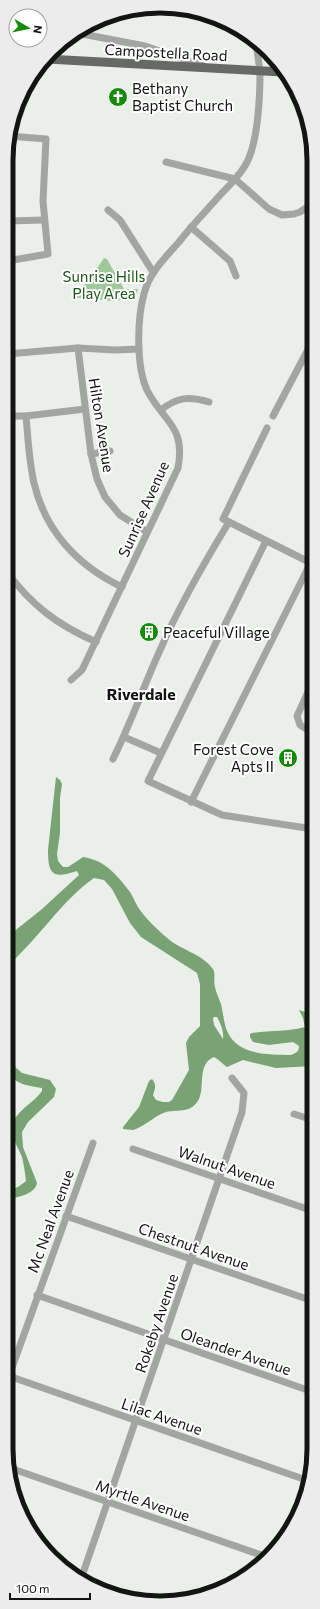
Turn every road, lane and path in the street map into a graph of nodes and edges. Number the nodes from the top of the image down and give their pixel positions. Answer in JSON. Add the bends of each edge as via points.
{"nodes":[{"id":1,"x":89,"y":32,"type":"edge"},
{"id":2,"x":85,"y":34,"type":"edge"},
{"id":3,"x":88,"y":35,"type":"junction"},
{"id":4,"x":257,"y":49,"type":"edge"},
{"id":5,"x":53,"y":59,"type":"edge"},
{"id":6,"x":209,"y":68,"type":"junction"},
{"id":7,"x":260,"y":71,"type":"junction"},
{"id":8,"x":278,"y":72,"type":"edge"},
{"id":9,"x":15,"y":136,"type":"edge"},
{"id":10,"x":166,"y":162,"type":"dead end"},
{"id":11,"x":235,"y":179,"type":"junction"},
{"id":12,"x":307,"y":207,"type":"edge"},
{"id":13,"x":108,"y":210,"type":"dead end"},
{"id":14,"x":13,"y":220,"type":"edge"},
{"id":15,"x":44,"y":220,"type":"junction"},
{"id":16,"x":191,"y":227,"type":"junction"},
{"id":17,"x":13,"y":260,"type":"edge"},
{"id":18,"x":153,"y":272,"type":"junction"},
{"id":19,"x":236,"y":276,"type":"dead end"},
{"id":20,"x":78,"y":348,"type":"junction"},
{"id":21,"x":139,"y":349,"type":"junction"},
{"id":22,"x":307,"y":351,"type":"edge"},
{"id":23,"x":13,"y":353,"type":"edge"},
{"id":24,"x":209,"y":402,"type":"dead end"},
{"id":25,"x":85,"y":409,"type":"junction"},
{"id":26,"x":161,"y":410,"type":"junction"},
{"id":27,"x":13,"y":416,"type":"edge"},
{"id":28,"x":26,"y":416,"type":"junction"},
{"id":29,"x":273,"y":416,"type":"dead end"},
{"id":30,"x":267,"y":428,"type":"dead end"},
{"id":31,"x":110,"y":451,"type":"dead end"},
{"id":32,"x":91,"y":454,"type":"junction"},
{"id":33,"x":229,"y":522,"type":"junction"},
{"id":34,"x":147,"y":532,"type":"junction"},
{"id":35,"x":266,"y":541,"type":"junction"},
{"id":36,"x":307,"y":559,"type":"edge"},
{"id":37,"x":307,"y":574,"type":"edge"},
{"id":38,"x":13,"y":579,"type":"edge"},
{"id":39,"x":122,"y":587,"type":"junction"},
{"id":40,"x":96,"y":642,"type":"junction"},
{"id":41,"x":71,"y":680,"type":"dead end"},
{"id":42,"x":307,"y":694,"type":"edge"},
{"id":43,"x":307,"y":729,"type":"edge"},
{"id":44,"x":124,"y":736,"type":"junction"},
{"id":45,"x":161,"y":753,"type":"junction"},
{"id":46,"x":113,"y":759,"type":"dead end"},
{"id":47,"x":191,"y":802,"type":"junction"},
{"id":48,"x":307,"y":828,"type":"edge"},
{"id":49,"x":232,"y":1078,"type":"dead end"},
{"id":50,"x":294,"y":1114,"type":"dead end"},
{"id":51,"x":307,"y":1118,"type":"edge"},
{"id":52,"x":93,"y":1143,"type":"dead end"},
{"id":53,"x":133,"y":1149,"type":"dead end"},
{"id":54,"x":220,"y":1178,"type":"junction"},
{"id":55,"x":307,"y":1209,"type":"edge"},
{"id":56,"x":66,"y":1216,"type":"junction"},
{"id":57,"x":191,"y":1258,"type":"junction"},
{"id":58,"x":37,"y":1295,"type":"junction"},
{"id":59,"x":307,"y":1298,"type":"edge"},
{"id":60,"x":164,"y":1340,"type":"junction"},
{"id":61,"x":13,"y":1362,"type":"edge"},
{"id":62,"x":13,"y":1378,"type":"edge"},
{"id":63,"x":307,"y":1390,"type":"edge"},
{"id":64,"x":136,"y":1421,"type":"junction"},
{"id":65,"x":14,"y":1469,"type":"edge"},
{"id":66,"x":304,"y":1479,"type":"edge"},
{"id":67,"x":108,"y":1502,"type":"junction"},
{"id":68,"x":262,"y":1555,"type":"edge"},
{"id":69,"x":83,"y":1574,"type":"edge"}],
"edges":[{"from":1,"to":3,"type":"street"},
{"from":2,"to":3,"type":"street"},
{"from":3,"to":6,"type":"street","via":[[145,46]]},
{"from":4,"to":7,"type":"street","name":"Sunrise Avenue"},
{"from":5,"to":6,"type":"main road","name":"Campostella Road"},
{"from":6,"to":7,"type":"main road","name":"Campostella Road"},
{"from":7,"to":8,"type":"main road","name":"Campostella Road"},
{"from":7,"to":11,"type":"street","name":"Sunrise Avenue","via":[[253,149],[247,164]]},
{"from":9,"to":15,"type":"street","via":[[46,139]]},
{"from":10,"to":11,"type":"street"},
{"from":11,"to":12,"type":"street","via":[[269,209],[282,215],[294,214]]},
{"from":11,"to":16,"type":"street","name":"Sunrise Avenue"},
{"from":13,"to":18,"type":"street","via":[[120,220]]},
{"from":14,"to":15,"type":"street"},
{"from":15,"to":17,"type":"street","via":[[48,254]]},
{"from":16,"to":18,"type":"street","name":"Sunrise Avenue"},
{"from":16,"to":19,"type":"street","via":[[230,261]]},
{"from":18,"to":21,"type":"street","name":"Sunrise Avenue","via":[[142,303]]},
{"from":20,"to":21,"type":"street"},
{"from":20,"to":23,"type":"street"},
{"from":20,"to":25,"type":"street","name":"Hilton Avenue"},
{"from":21,"to":26,"type":"street","name":"Sunrise Avenue","via":[[147,388]]},
{"from":22,"to":29,"type":"street"},
{"from":24,"to":26,"type":"street","via":[[189,398],[170,403]]},
{"from":25,"to":28,"type":"street"},
{"from":25,"to":32,"type":"street","name":"Hilton Avenue"},
{"from":26,"to":34,"type":"street","name":"Sunrise Avenue","via":[[176,432],[180,458],[173,480]]},
{"from":27,"to":28,"type":"street"},
{"from":28,"to":39,"type":"street","via":[[34,484],[40,505],[50,524],[76,557],[98,574]]},
{"from":30,"to":33,"type":"street","via":[[223,519]]},
{"from":31,"to":32,"type":"street"},
{"from":32,"to":34,"type":"street","name":"Hilton Avenue","via":[[97,479],[105,497],[120,515]]},
{"from":33,"to":35,"type":"street"},
{"from":33,"to":44,"type":"street","via":[[181,605]]},
{"from":34,"to":39,"type":"street","name":"Sunrise Avenue"},
{"from":35,"to":36,"type":"street"},
{"from":35,"to":45,"type":"street"},
{"from":37,"to":47,"type":"street"},
{"from":38,"to":40,"type":"street","via":[[48,614],[72,631]]},
{"from":39,"to":40,"type":"street","name":"Sunrise Avenue"},
{"from":40,"to":41,"type":"street","name":"Sunrise Avenue","via":[[82,670]]},
{"from":42,"to":43,"type":"street","via":[[297,716],[300,725]]},
{"from":44,"to":45,"type":"street"},
{"from":44,"to":46,"type":"street"},
{"from":45,"to":47,"type":"street","via":[[148,780]]},
{"from":47,"to":48,"type":"street","via":[[229,817]]},
{"from":49,"to":54,"type":"street","name":"Rokeby Avenue","via":[[243,1090],[245,1100]]},
{"from":50,"to":51,"type":"street"},
{"from":52,"to":56,"type":"street","name":"Mc Neal Avenue"},
{"from":53,"to":54,"type":"street","name":"Walnut Avenue"},
{"from":54,"to":55,"type":"street","name":"Walnut Avenue"},
{"from":54,"to":57,"type":"street","name":"Rokeby Avenue"},
{"from":56,"to":57,"type":"street","name":"Chestnut Avenue"},
{"from":56,"to":58,"type":"street","name":"Mc Neal Avenue"},
{"from":57,"to":59,"type":"street","name":"Chestnut Avenue"},
{"from":57,"to":60,"type":"street","name":"Rokeby Avenue"},
{"from":58,"to":60,"type":"street","name":"Oleander Avenue"},
{"from":58,"to":61,"type":"street","name":"Mc Neal Avenue"},
{"from":60,"to":63,"type":"street","name":"Oleander Avenue"},
{"from":60,"to":64,"type":"street","name":"Rokeby Avenue"},
{"from":62,"to":64,"type":"street","name":"Lilac Avenue"},
{"from":64,"to":66,"type":"street","name":"Lilac Avenue"},
{"from":64,"to":67,"type":"street","name":"Rokeby Avenue"},
{"from":65,"to":67,"type":"street","name":"Myrtle Avenue"},
{"from":67,"to":68,"type":"street","name":"Myrtle Avenue"},
{"from":67,"to":69,"type":"street","name":"Rokeby Avenue"}]}
